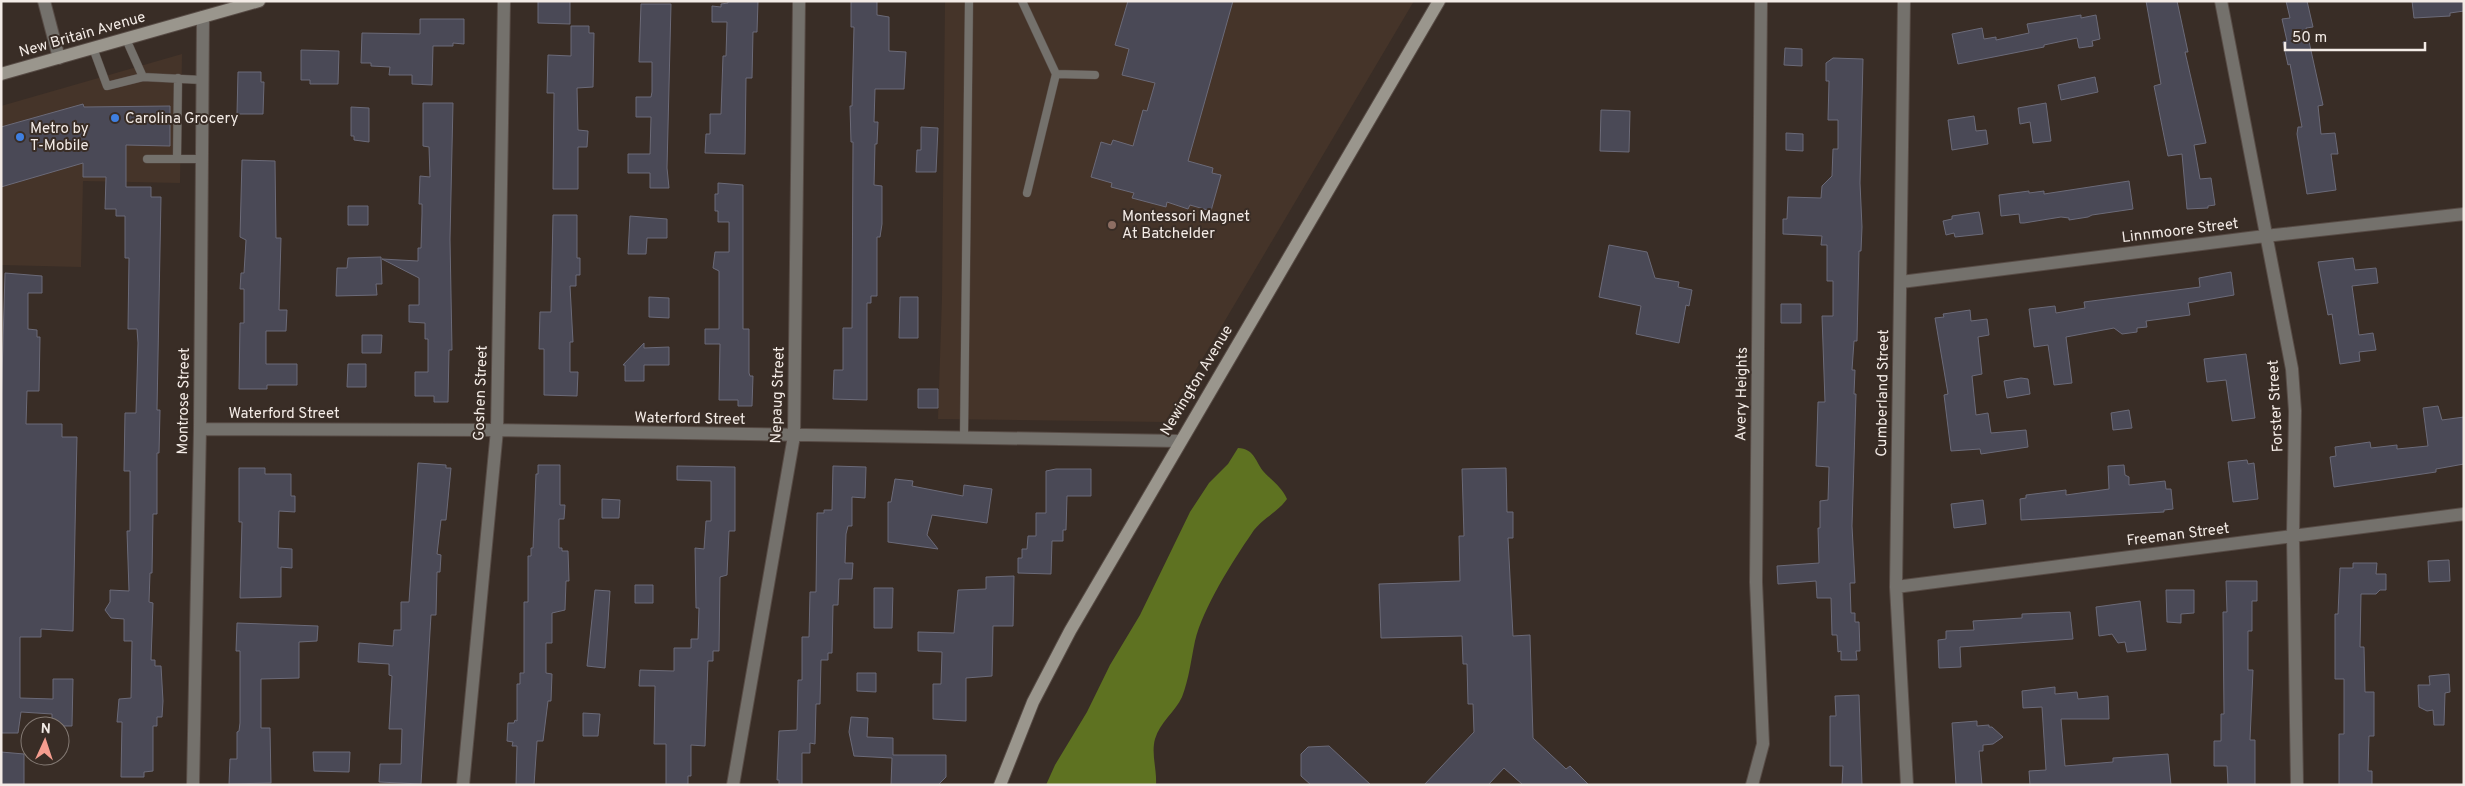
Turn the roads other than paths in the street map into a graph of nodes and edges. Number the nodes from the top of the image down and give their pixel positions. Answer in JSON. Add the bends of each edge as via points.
{"nodes":[{"id":1,"x":44,"y":1,"type":"edge"},
{"id":2,"x":259,"y":1,"type":"edge"},
{"id":3,"x":504,"y":1,"type":"edge"},
{"id":4,"x":799,"y":1,"type":"edge"},
{"id":5,"x":969,"y":1,"type":"edge"},
{"id":6,"x":1022,"y":1,"type":"edge"},
{"id":7,"x":1439,"y":1,"type":"edge"},
{"id":8,"x":1761,"y":1,"type":"edge"},
{"id":9,"x":2221,"y":1,"type":"edge"},
{"id":10,"x":1908,"y":2,"type":"edge"},
{"id":11,"x":202,"y":17,"type":"junction"},
{"id":12,"x":126,"y":39,"type":"junction"},
{"id":13,"x":93,"y":48,"type":"junction"},
{"id":14,"x":59,"y":58,"type":"junction"},
{"id":15,"x":1,"y":74,"type":"edge"},
{"id":16,"x":1056,"y":74,"type":"junction"},
{"id":17,"x":1095,"y":75,"type":"dead end"},
{"id":18,"x":143,"y":77,"type":"junction"},
{"id":19,"x":178,"y":78,"type":"junction"},
{"id":20,"x":202,"y":80,"type":"junction"},
{"id":21,"x":147,"y":158,"type":"dead end"},
{"id":22,"x":177,"y":158,"type":"junction"},
{"id":23,"x":202,"y":159,"type":"junction"},
{"id":24,"x":1027,"y":193,"type":"dead end"},
{"id":25,"x":2464,"y":214,"type":"edge"},
{"id":26,"x":2265,"y":236,"type":"junction"},
{"id":27,"x":1901,"y":282,"type":"junction"},
{"id":28,"x":200,"y":429,"type":"junction"},
{"id":29,"x":497,"y":430,"type":"junction"},
{"id":30,"x":794,"y":436,"type":"junction"},
{"id":31,"x":964,"y":437,"type":"junction"},
{"id":32,"x":1179,"y":441,"type":"junction"},
{"id":33,"x":2464,"y":514,"type":"edge"},
{"id":34,"x":2293,"y":536,"type":"junction"},
{"id":35,"x":1896,"y":587,"type":"junction"},
{"id":36,"x":193,"y":785,"type":"edge"},
{"id":37,"x":463,"y":785,"type":"edge"},
{"id":38,"x":733,"y":785,"type":"edge"},
{"id":39,"x":1000,"y":785,"type":"edge"},
{"id":40,"x":1752,"y":785,"type":"edge"},
{"id":41,"x":1907,"y":785,"type":"edge"},
{"id":42,"x":2297,"y":785,"type":"edge"}],
"edges":[{"from":1,"to":14,"type":"street"},
{"from":2,"to":11,"type":"main road","name":"New Britain Avenue"},
{"from":3,"to":29,"type":"street","name":"Goshen Street"},
{"from":4,"to":30,"type":"street","name":"Nepaug Street"},
{"from":5,"to":31,"type":"lane"},
{"from":6,"to":16,"type":"lane"},
{"from":7,"to":32,"type":"main road","name":"Newington Avenue"},
{"from":8,"to":40,"type":"street","name":"Avery Heights","via":[[1756,582],[1763,744]]},
{"from":9,"to":26,"type":"street","name":"Forster Street"},
{"from":10,"to":27,"type":"street","name":"Cumberland Street"},
{"from":11,"to":12,"type":"main road","name":"New Britain Avenue"},
{"from":11,"to":20,"type":"street","name":"Montrose Street"},
{"from":12,"to":13,"type":"main road","name":"New Britain Avenue"},
{"from":12,"to":18,"type":"lane"},
{"from":13,"to":14,"type":"main road","name":"New Britain Avenue"},
{"from":13,"to":18,"type":"lane","via":[[107,86]]},
{"from":14,"to":15,"type":"main road","name":"New Britain Avenue"},
{"from":16,"to":17,"type":"lane"},
{"from":16,"to":24,"type":"lane"},
{"from":18,"to":19,"type":"lane"},
{"from":19,"to":20,"type":"lane"},
{"from":19,"to":22,"type":"lane"},
{"from":20,"to":23,"type":"street","name":"Montrose Street"},
{"from":21,"to":22,"type":"lane"},
{"from":22,"to":23,"type":"lane"},
{"from":23,"to":28,"type":"street","name":"Montrose Street"},
{"from":25,"to":26,"type":"street","name":"Linnmoore Street"},
{"from":26,"to":27,"type":"street","name":"Linnmoore Street"},
{"from":26,"to":34,"type":"street","name":"Forster Street","via":[[2292,369],[2295,411]]},
{"from":27,"to":35,"type":"street","name":"Cumberland Street"},
{"from":28,"to":29,"type":"street","name":"Waterford Street"},
{"from":28,"to":36,"type":"street","name":"Montrose Street"},
{"from":29,"to":30,"type":"street","name":"Waterford Street"},
{"from":29,"to":37,"type":"street","name":"Goshen Street"},
{"from":30,"to":31,"type":"street","name":"Waterford Street"},
{"from":30,"to":38,"type":"street","name":"Nepaug Street"},
{"from":31,"to":32,"type":"street","name":"Waterford Street"},
{"from":32,"to":39,"type":"main road","name":"Newington Avenue","via":[[1033,702]]},
{"from":33,"to":34,"type":"street","name":"Freeman Street"},
{"from":34,"to":35,"type":"street","name":"Freeman Street"},
{"from":34,"to":42,"type":"street","name":"Forster Street"},
{"from":35,"to":41,"type":"street","name":"Cumberland Street"}]}
